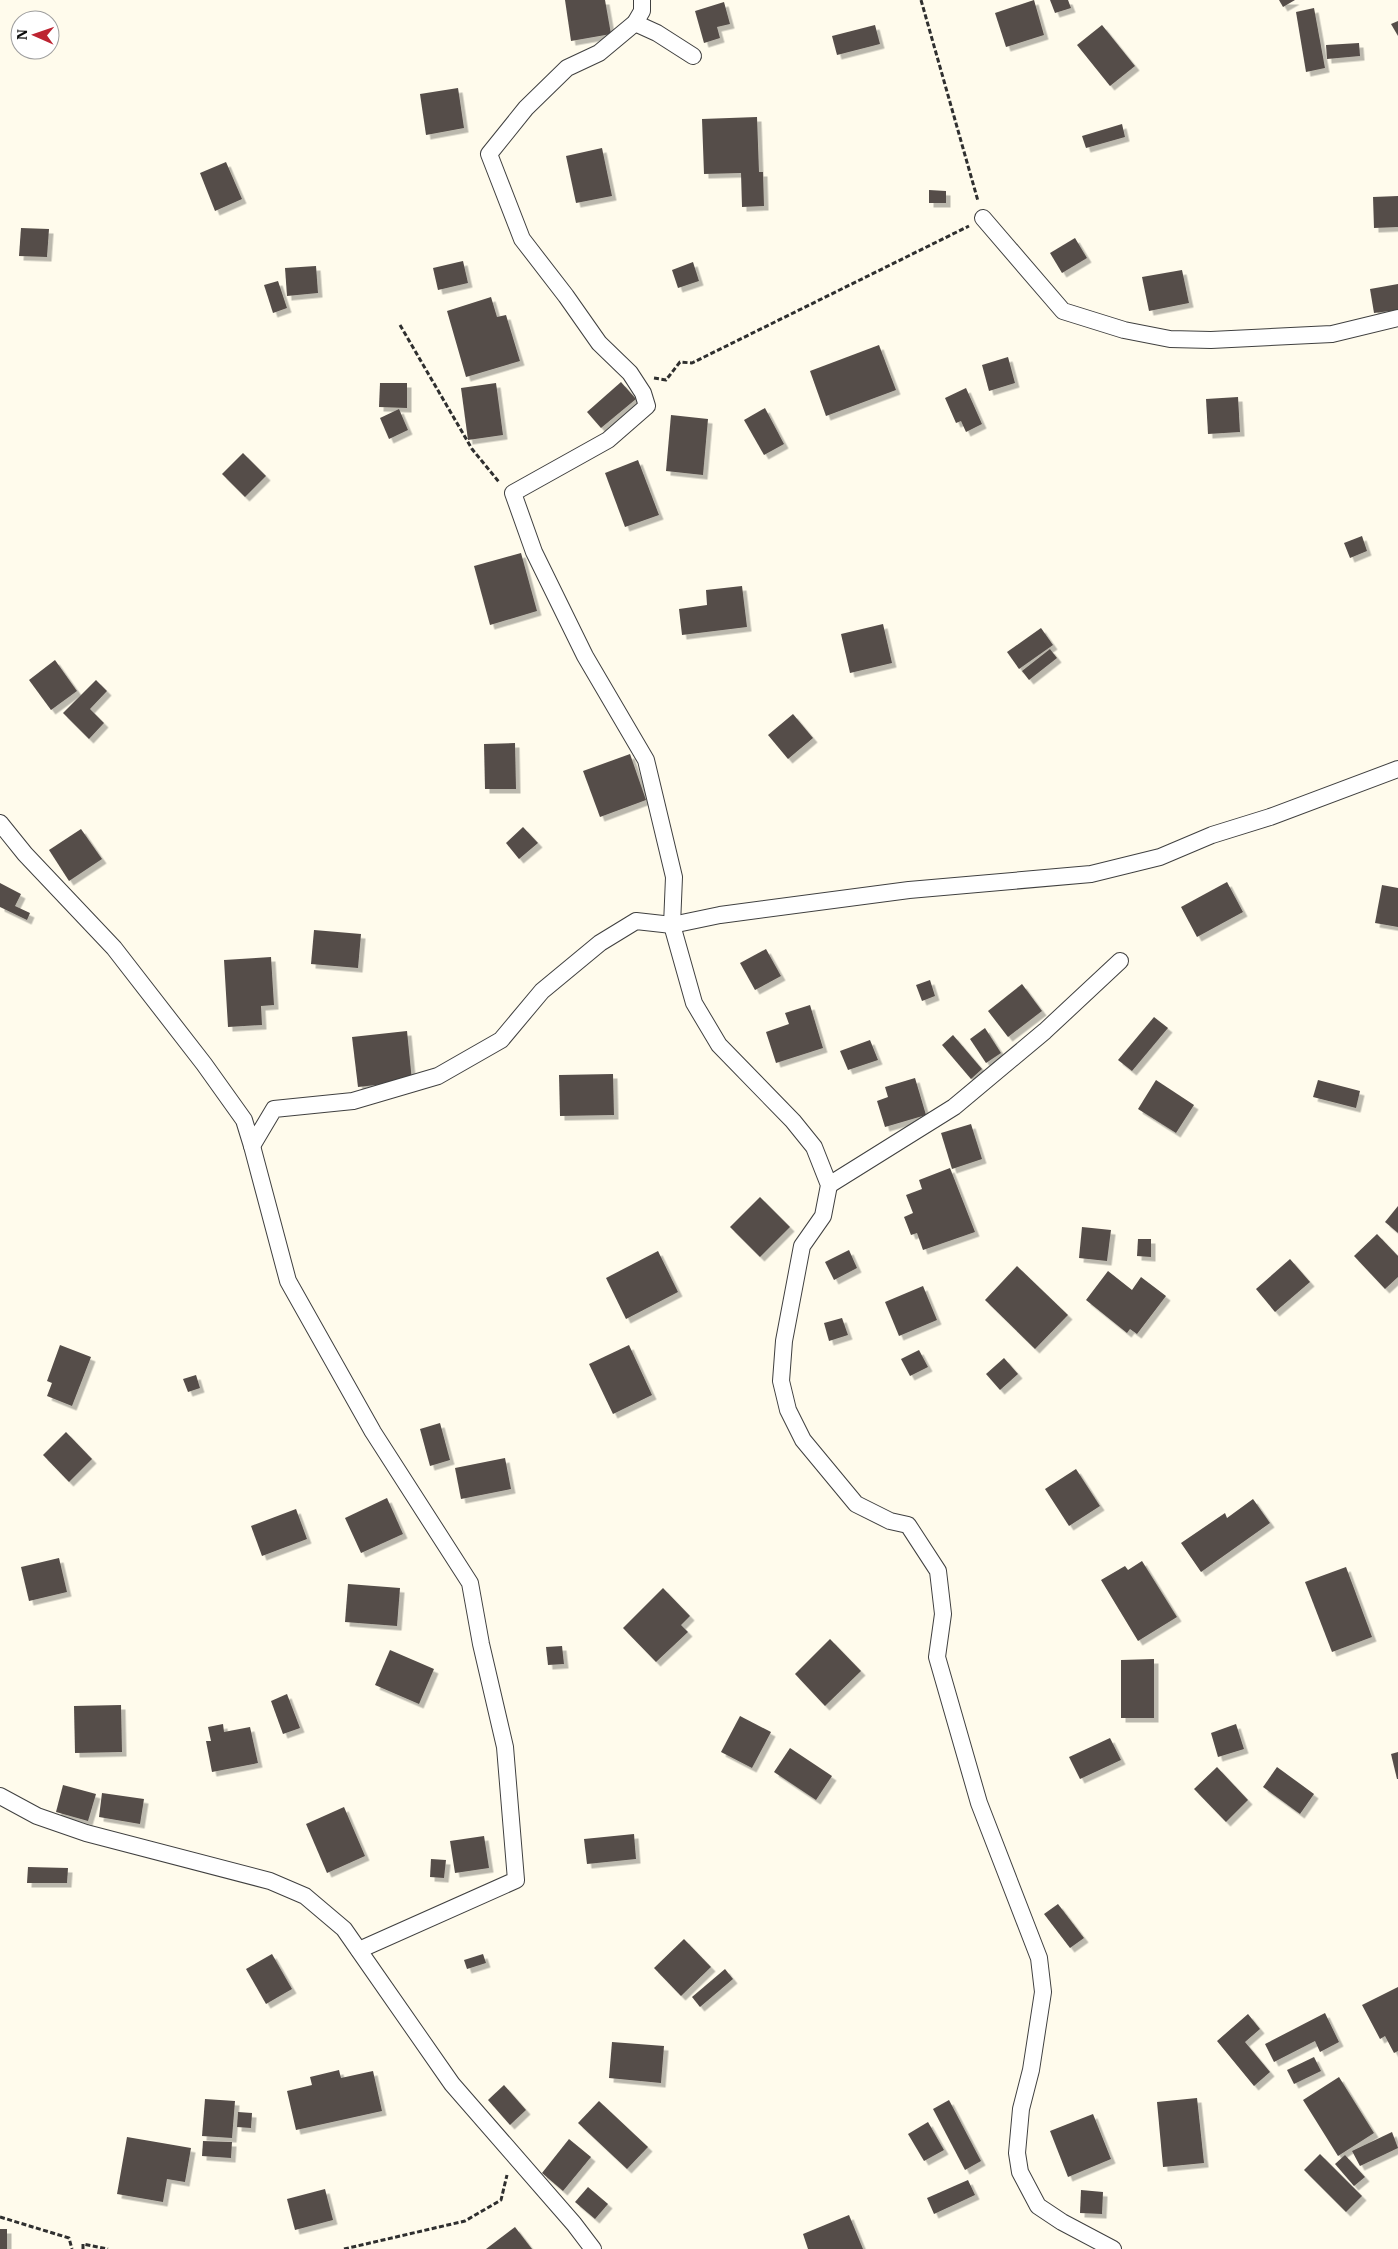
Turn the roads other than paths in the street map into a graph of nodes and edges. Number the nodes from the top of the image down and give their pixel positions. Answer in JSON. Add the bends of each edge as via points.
{"nodes":[{"id":1,"x":642,"y":0,"type":"edge"},
{"id":2,"x":635,"y":23,"type":"junction"},
{"id":3,"x":693,"y":56,"type":"dead end"},
{"id":4,"x":983,"y":218,"type":"road end"},
{"id":5,"x":1398,"y":318,"type":"edge"},
{"id":6,"x":1398,"y":768,"type":"edge"},
{"id":7,"x":0,"y":824,"type":"edge"},
{"id":8,"x":672,"y":925,"type":"junction"},
{"id":9,"x":1120,"y":961,"type":"dead end"},
{"id":10,"x":252,"y":1146,"type":"junction"},
{"id":11,"x":829,"y":1185,"type":"junction"},
{"id":12,"x":0,"y":1796,"type":"edge"},
{"id":13,"x":359,"y":1950,"type":"junction"},
{"id":14,"x":593,"y":2249,"type":"edge"},
{"id":15,"x":1114,"y":2249,"type":"edge"}],
"edges":[{"from":1,"to":2,"type":"street","via":[[642,11]]},
{"from":2,"to":3,"type":"street"},
{"from":2,"to":8,"type":"street","via":[[599,53],[567,68],[526,108],[489,154],[522,239],[599,343],[630,373],[647,406],[608,440],[513,493],[534,552],[585,656],[646,760],[674,877]]},
{"from":4,"to":5,"type":"street","via":[[1062,311],[1124,330],[1170,339],[1210,340],[1332,334]]},
{"from":6,"to":8,"type":"street","via":[[1160,857],[1091,874],[909,890],[720,915]]},
{"from":7,"to":10,"type":"street","via":[[114,948],[233,1104],[244,1120]]},
{"from":8,"to":10,"type":"street","via":[[636,921],[600,944],[542,991],[501,1040],[438,1076],[353,1101],[274,1109]]},
{"from":8,"to":11,"type":"street","via":[[694,1004],[719,1045],[814,1147]]},
{"from":9,"to":11,"type":"street","via":[[1045,1031],[954,1107]]},
{"from":10,"to":13,"type":"street","via":[[288,1281],[373,1432],[470,1583],[505,1747],[516,1880]]},
{"from":11,"to":15,"type":"street","via":[[823,1216],[802,1246],[784,1341],[781,1381],[788,1410],[803,1440],[856,1504],[890,1521],[908,1525],[938,1571],[943,1614],[937,1657],[978,1803],[1039,1958],[1042,1992],[1022,2109],[1017,2153],[1020,2172],[1038,2206]]},
{"from":12,"to":13,"type":"street","via":[[37,1816],[86,1833],[270,1881],[305,1896],[344,1930]]},
{"from":13,"to":14,"type":"street","via":[[452,2084]]}]}
